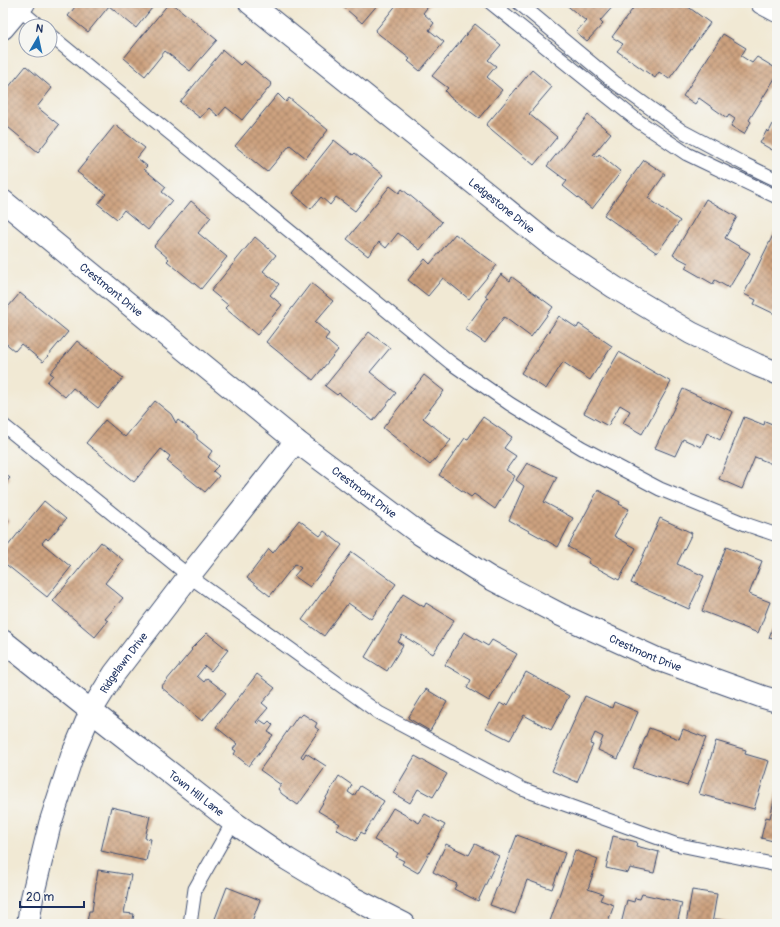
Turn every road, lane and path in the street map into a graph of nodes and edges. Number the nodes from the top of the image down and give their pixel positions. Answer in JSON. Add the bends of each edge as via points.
{"nodes":[{"id":1,"x":250,"y":3,"type":"edge"},
{"id":2,"x":491,"y":3,"type":"edge"},
{"id":3,"x":519,"y":3,"type":"edge"},
{"id":4,"x":762,"y":3,"type":"edge"},
{"id":5,"x":22,"y":6,"type":"edge"},
{"id":6,"x":777,"y":12,"type":"edge"},
{"id":7,"x":32,"y":18,"type":"edge"},
{"id":8,"x":3,"y":28,"type":"edge"},
{"id":9,"x":58,"y":42,"type":"edge"},
{"id":10,"x":777,"y":180,"type":"edge"},
{"id":11,"x":777,"y":197,"type":"edge"},
{"id":12,"x":3,"y":201,"type":"edge"},
{"id":13,"x":777,"y":373,"type":"edge"},
{"id":14,"x":3,"y":425,"type":"edge"},
{"id":15,"x":296,"y":441,"type":"junction"},
{"id":16,"x":777,"y":535,"type":"edge"},
{"id":17,"x":189,"y":576,"type":"junction"},
{"id":18,"x":3,"y":641,"type":"edge"},
{"id":19,"x":777,"y":701,"type":"edge"},
{"id":20,"x":91,"y":711,"type":"junction"},
{"id":21,"x":233,"y":822,"type":"junction"},
{"id":22,"x":777,"y":865,"type":"edge"},
{"id":23,"x":28,"y":924,"type":"edge"},
{"id":24,"x":190,"y":924,"type":"edge"},
{"id":25,"x":404,"y":924,"type":"edge"}],
"edges":[{"from":1,"to":13,"type":"street","name":"Ledgestone Drive","via":[[548,243],[614,287],[691,333]]},
{"from":2,"to":11,"type":"lane","via":[[638,121],[687,154]]},
{"from":3,"to":10,"type":"lane","via":[[614,82],[682,131]]},
{"from":4,"to":6,"type":"street"},
{"from":5,"to":7,"type":"lane"},
{"from":5,"to":8,"type":"street"},
{"from":9,"to":16,"type":"lane","via":[[451,363],[504,400],[582,448],[660,489]]},
{"from":12,"to":15,"type":"street","name":"Crestmont Drive"},
{"from":14,"to":17,"type":"lane"},
{"from":15,"to":17,"type":"street","name":"Ridgelawn Drive"},
{"from":15,"to":19,"type":"street","name":"Crestmont Drive","via":[[420,534],[490,578],[561,615],[657,659]]},
{"from":17,"to":20,"type":"street","name":"Ridgelawn Drive","via":[[114,674]]},
{"from":17,"to":22,"type":"lane","via":[[379,713],[522,789],[676,844]]},
{"from":18,"to":20,"type":"street","name":"Town Hill Lane"},
{"from":20,"to":21,"type":"street","name":"Town Hill Lane"},
{"from":20,"to":23,"type":"street","name":"Ridgelawn Drive","via":[[72,756],[50,824]]},
{"from":21,"to":24,"type":"lane","via":[[195,889]]},
{"from":21,"to":25,"type":"street","name":"Town Hill Lane","via":[[287,859]]}]}
